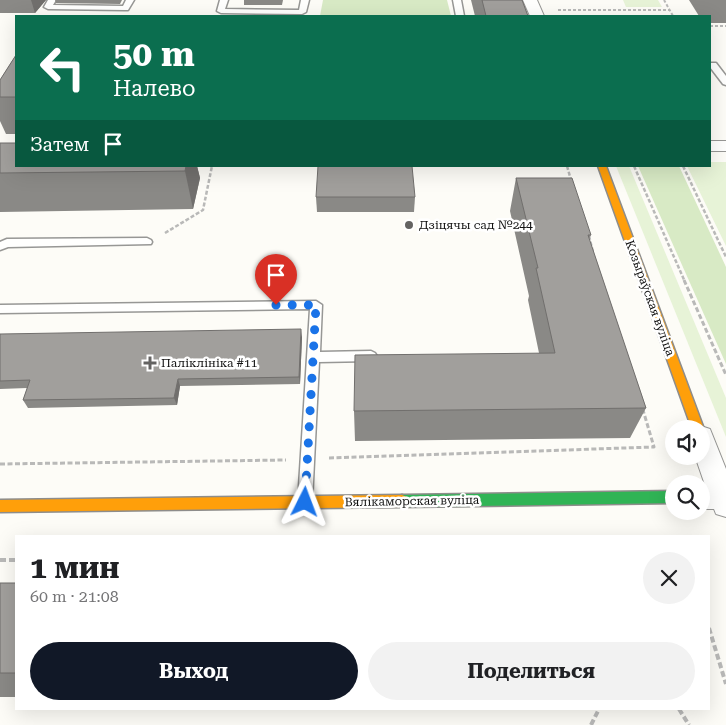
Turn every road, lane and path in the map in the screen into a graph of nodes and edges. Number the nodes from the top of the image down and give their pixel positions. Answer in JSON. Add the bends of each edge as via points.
{"nodes":[{"id":1,"x":130,"y":0,"type":"edge"},
{"id":2,"x":224,"y":0,"type":"edge"},
{"id":3,"x":305,"y":0,"type":"edge"},
{"id":4,"x":457,"y":0,"type":"edge"},
{"id":5,"x":530,"y":0,"type":"edge"},
{"id":6,"x":664,"y":0,"type":"edge"},
{"id":7,"x":50,"y":4,"type":"edge"},
{"id":8,"x":555,"y":5,"type":"dead end"},
{"id":9,"x":669,"y":10,"type":"junction"},
{"id":10,"x":302,"y":12,"type":"junction"},
{"id":11,"x":59,"y":15,"type":"edge"},
{"id":12,"x":290,"y":15,"type":"edge"},
{"id":13,"x":460,"y":15,"type":"edge"},
{"id":14,"x":537,"y":15,"type":"edge"},
{"id":15,"x":672,"y":15,"type":"edge"},
{"id":16,"x":711,"y":26,"type":"edge"},
{"id":17,"x":726,"y":26,"type":"edge"},
{"id":18,"x":713,"y":64,"type":"dead end"},
{"id":19,"x":726,"y":82,"type":"edge"},
{"id":20,"x":711,"y":146,"type":"edge"},
{"id":21,"x":726,"y":146,"type":"edge"},
{"id":22,"x":212,"y":167,"type":"edge"},
{"id":23,"x":567,"y":167,"type":"edge"},
{"id":24,"x":602,"y":167,"type":"edge"},
{"id":25,"x":634,"y":167,"type":"edge"},
{"id":26,"x":683,"y":167,"type":"edge"},
{"id":27,"x":573,"y":185,"type":"edge"},
{"id":28,"x":587,"y":232,"type":"edge"},
{"id":29,"x":147,"y":242,"type":"joint"},
{"id":30,"x":0,"y":246,"type":"edge"},
{"id":31,"x":726,"y":257,"type":"edge"},
{"id":32,"x":596,"y":260,"type":"edge"},
{"id":33,"x":0,"y":309,"type":"edge"},
{"id":34,"x":383,"y":356,"type":"edge"},
{"id":35,"x":313,"y":357,"type":"junction"},
{"id":36,"x":726,"y":375,"type":"edge"},
{"id":37,"x":640,"y":401,"type":"edge"},
{"id":38,"x":695,"y":420,"type":"edge"},
{"id":39,"x":654,"y":448,"type":"dead end"},
{"id":40,"x":709,"y":465,"type":"edge"},
{"id":41,"x":665,"y":497,"type":"edge"},
{"id":42,"x":719,"y":499,"type":"edge"},
{"id":43,"x":305,"y":502,"type":"junction"},
{"id":44,"x":0,"y":506,"type":"edge"},
{"id":45,"x":0,"y":560,"type":"edge"},
{"id":46,"x":15,"y":560,"type":"edge"},
{"id":47,"x":710,"y":631,"type":"edge"},
{"id":48,"x":726,"y":684,"type":"edge"},
{"id":49,"x":598,"y":710,"type":"edge"},
{"id":50,"x":680,"y":710,"type":"edge"},
{"id":51,"x":591,"y":725,"type":"edge"},
{"id":52,"x":689,"y":725,"type":"edge"}],
"edges":[{"from":1,"to":7,"type":"lane","via":[[125,8]]},
{"from":2,"to":10,"type":"lane","via":[[221,11]]},
{"from":3,"to":10,"type":"lane"},
{"from":4,"to":13,"type":"lane"},
{"from":5,"to":14,"type":"street"},
{"from":6,"to":9,"type":"path"},
{"from":7,"to":11,"type":"lane"},
{"from":8,"to":9,"type":"path","via":[[557,10]]},
{"from":9,"to":15,"type":"path"},
{"from":10,"to":12,"type":"lane"},
{"from":16,"to":17,"type":"path"},
{"from":18,"to":19,"type":"lane"},
{"from":20,"to":21,"type":"street"},
{"from":22,"to":29,"type":"path","via":[[203,210]]},
{"from":23,"to":27,"type":"path"},
{"from":24,"to":38,"type":"street","name":"Козыраўская вуліца"},
{"from":25,"to":36,"type":"path"},
{"from":26,"to":31,"type":"path"},
{"from":28,"to":32,"type":"path"},
{"from":29,"to":30,"type":"lane","via":[[7,243]]},
{"from":33,"to":35,"type":"lane","via":[[316,305]]},
{"from":34,"to":35,"type":"lane"},
{"from":35,"to":43,"type":"lane"},
{"from":37,"to":39,"type":"path"},
{"from":40,"to":42,"type":"street"},
{"from":41,"to":43,"type":"street","name":"Вялікаморская вуліца"},
{"from":43,"to":44,"type":"street","name":"Вялікаморская вуліца"},
{"from":45,"to":46,"type":"path"},
{"from":47,"to":48,"type":"path"},
{"from":49,"to":51,"type":"path"},
{"from":50,"to":52,"type":"path"}]}
